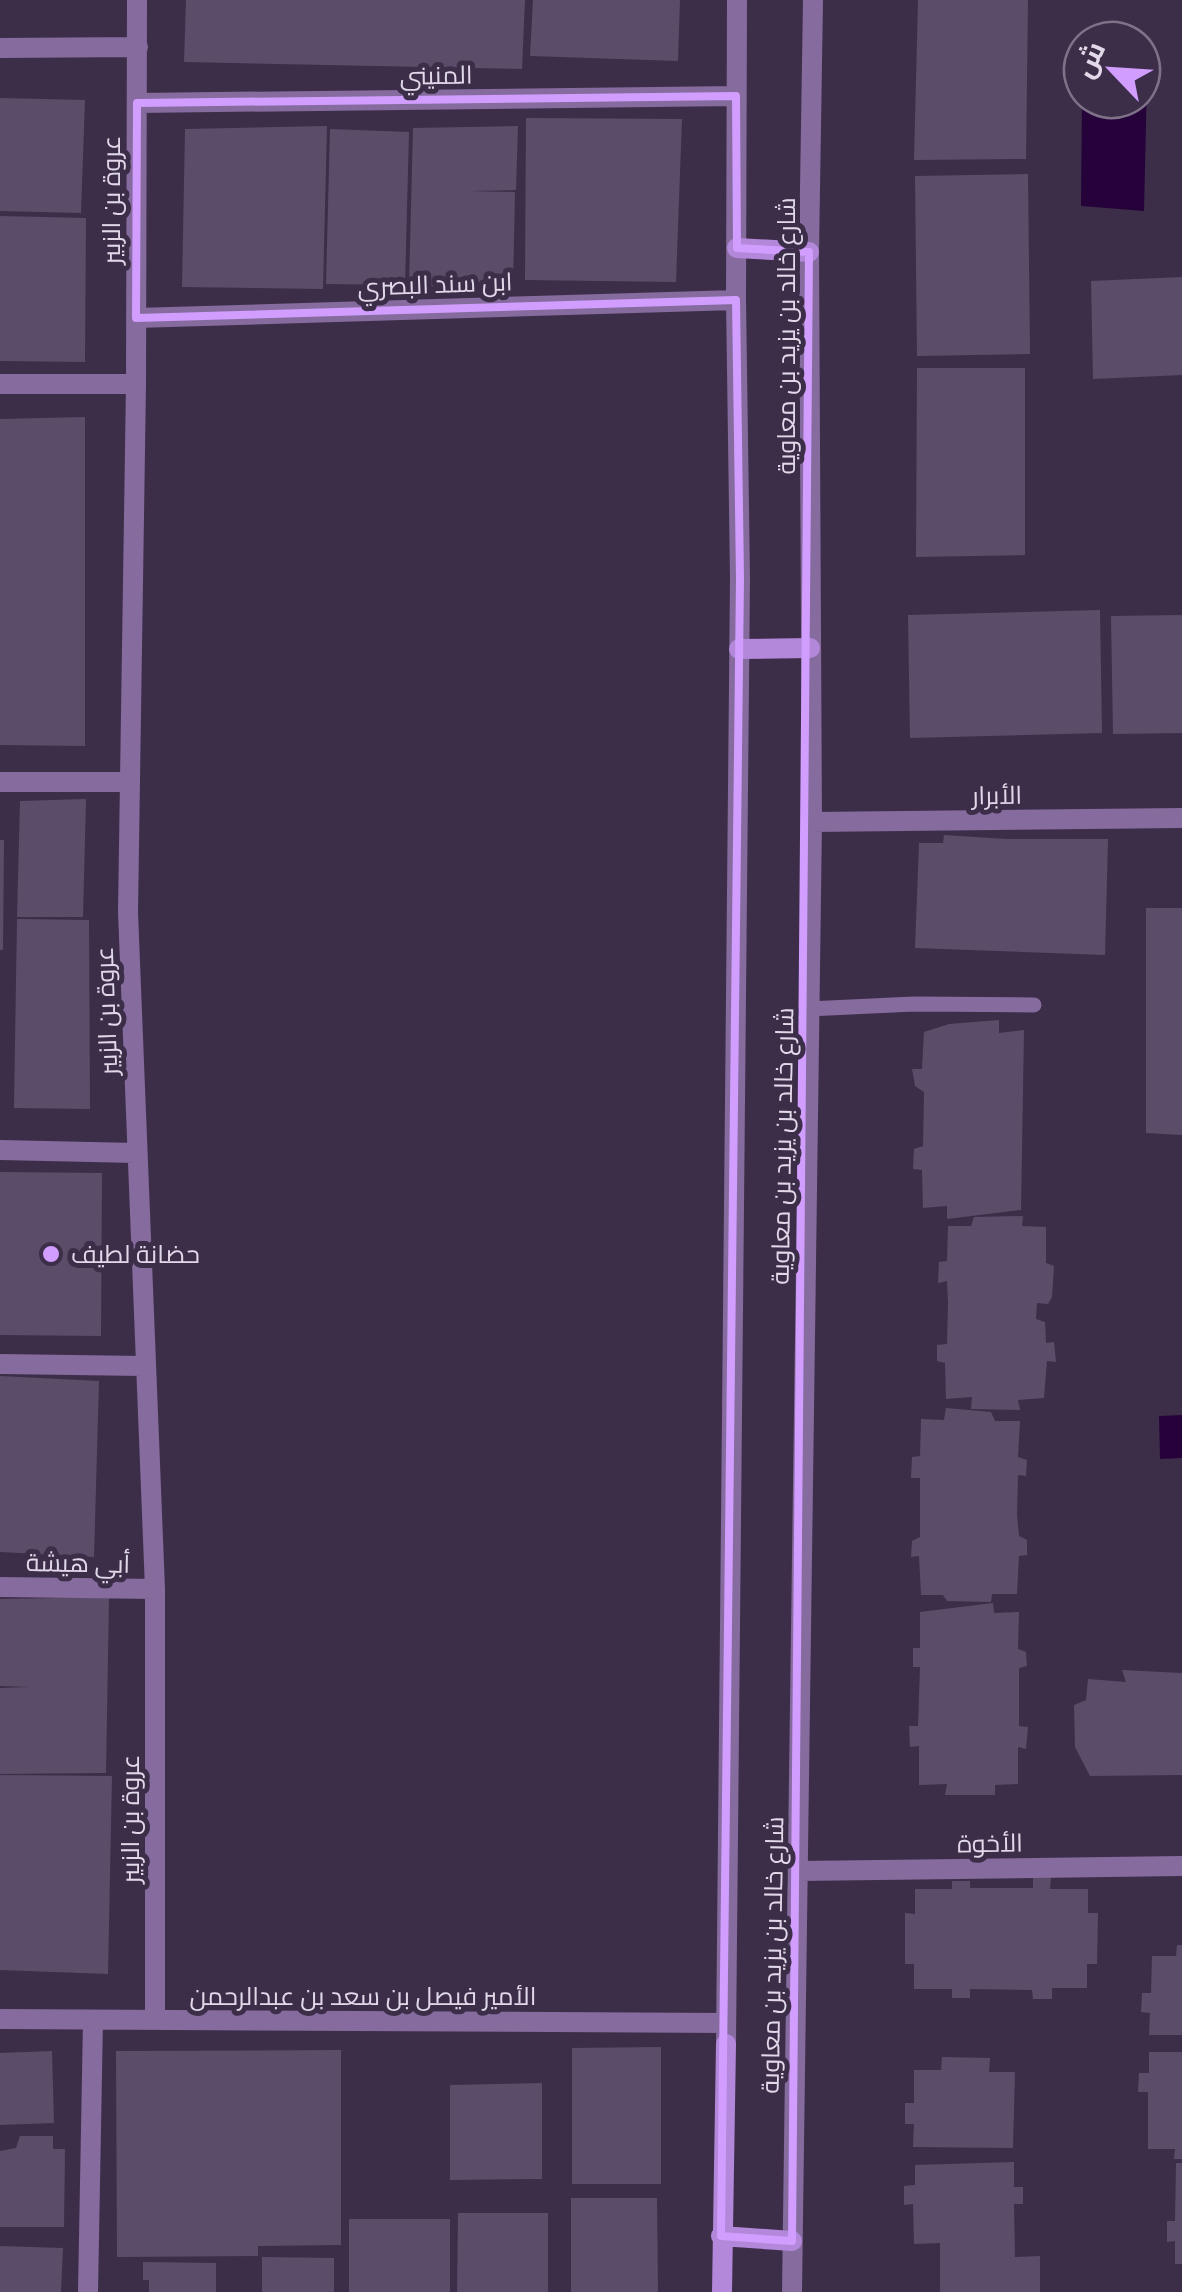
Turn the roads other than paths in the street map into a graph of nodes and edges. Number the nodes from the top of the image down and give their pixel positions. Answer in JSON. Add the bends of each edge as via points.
{"nodes":[{"id":1,"x":137,"y":0,"type":"edge"},
{"id":2,"x":737,"y":0,"type":"edge"},
{"id":3,"x":813,"y":0,"type":"edge"},
{"id":4,"x":138,"y":46,"type":"junction"},
{"id":5,"x":0,"y":48,"type":"edge"},
{"id":6,"x":736,"y":96,"type":"junction"},
{"id":7,"x":136,"y":104,"type":"junction"},
{"id":8,"x":737,"y":248,"type":"junction"},
{"id":9,"x":810,"y":252,"type":"junction"},
{"id":10,"x":736,"y":300,"type":"junction"},
{"id":11,"x":136,"y":318,"type":"junction"},
{"id":12,"x":0,"y":384,"type":"edge"},
{"id":13,"x":136,"y":384,"type":"junction"},
{"id":14,"x":810,"y":648,"type":"junction"},
{"id":15,"x":739,"y":649,"type":"junction"},
{"id":16,"x":0,"y":782,"type":"edge"},
{"id":17,"x":130,"y":782,"type":"junction"},
{"id":18,"x":1182,"y":818,"type":"edge"},
{"id":19,"x":812,"y":822,"type":"junction"},
{"id":20,"x":1034,"y":1006,"type":"dead end"},
{"id":21,"x":808,"y":1009,"type":"junction"},
{"id":22,"x":0,"y":1150,"type":"edge"},
{"id":23,"x":136,"y":1153,"type":"junction"},
{"id":24,"x":0,"y":1364,"type":"edge"},
{"id":25,"x":144,"y":1366,"type":"junction"},
{"id":26,"x":0,"y":1587,"type":"edge"},
{"id":27,"x":154,"y":1589,"type":"junction"},
{"id":28,"x":1182,"y":1866,"type":"edge"},
{"id":29,"x":799,"y":1871,"type":"junction"},
{"id":30,"x":0,"y":2019,"type":"edge"},
{"id":31,"x":93,"y":2020,"type":"junction"},
{"id":32,"x":155,"y":2020,"type":"junction"},
{"id":33,"x":726,"y":2034,"type":"junction"},
{"id":34,"x":721,"y":2236,"type":"junction"},
{"id":35,"x":792,"y":2241,"type":"junction"},
{"id":36,"x":88,"y":2292,"type":"edge"},
{"id":37,"x":722,"y":2292,"type":"edge"},
{"id":38,"x":792,"y":2292,"type":"edge"}],
"edges":[{"from":1,"to":4,"type":"street","name":"عروة بن الزبير"},
{"from":2,"to":6,"type":"street","name":"شارع خالد بن يزيد بن معاوية"},
{"from":3,"to":9,"type":"street","name":"شارع خالد بن يزيد بن معاوية"},
{"from":4,"to":5,"type":"street"},
{"from":4,"to":7,"type":"street","name":"عروة بن الزبير"},
{"from":6,"to":7,"type":"street","name":"المنيني"},
{"from":6,"to":8,"type":"street","name":"شارع خالد بن يزيد بن معاوية"},
{"from":7,"to":11,"type":"street","name":"عروة بن الزبير"},
{"from":8,"to":9,"type":"main road"},
{"from":8,"to":10,"type":"street","name":"شارع خالد بن يزيد بن معاوية"},
{"from":9,"to":14,"type":"street","name":"شارع خالد بن يزيد بن معاوية"},
{"from":10,"to":11,"type":"street","name":"ابن سند البصري"},
{"from":10,"to":15,"type":"street","name":"شارع خالد بن يزيد بن معاوية"},
{"from":11,"to":13,"type":"street","name":"عروة بن الزبير"},
{"from":12,"to":13,"type":"street"},
{"from":13,"to":17,"type":"street","name":"عروة بن الزبير"},
{"from":14,"to":15,"type":"main road"},
{"from":14,"to":19,"type":"street","name":"شارع خالد بن يزيد بن معاوية"},
{"from":15,"to":33,"type":"street","name":"شارع خالد بن يزيد بن معاوية"},
{"from":16,"to":17,"type":"street"},
{"from":17,"to":23,"type":"street","name":"عروة بن الزبير"},
{"from":18,"to":19,"type":"street","name":"الأبرار"},
{"from":19,"to":21,"type":"street","name":"شارع خالد بن يزيد بن معاوية"},
{"from":20,"to":21,"type":"lane"},
{"from":21,"to":29,"type":"street","name":"شارع خالد بن يزيد بن معاوية"},
{"from":22,"to":23,"type":"street"},
{"from":23,"to":25,"type":"street","name":"عروة بن الزبير"},
{"from":24,"to":25,"type":"street"},
{"from":25,"to":27,"type":"street","name":"عروة بن الزبير"},
{"from":26,"to":27,"type":"street","name":"أبي هيشة"},
{"from":27,"to":32,"type":"street","name":"عروة بن الزبير"},
{"from":28,"to":29,"type":"street","name":"الأخوة"},
{"from":29,"to":35,"type":"street","name":"شارع خالد بن يزيد بن معاوية"},
{"from":30,"to":31,"type":"street","name":"الأمير فيصل بن سعد بن عبدالرحمن"},
{"from":31,"to":32,"type":"street","name":"الأمير فيصل بن سعد بن عبدالرحمن"},
{"from":31,"to":36,"type":"street"},
{"from":32,"to":33,"type":"street","name":"الأمير فيصل بن سعد بن عبدالرحمن"},
{"from":33,"to":34,"type":"main road","name":"شارع خالد بن يزيد بن معاوية"},
{"from":34,"to":35,"type":"main road"},
{"from":34,"to":37,"type":"main road","name":"شارع خالد بن يزيد بن معاوية"},
{"from":35,"to":38,"type":"street","name":"شارع خالد بن يزيد بن معاوية"}]}
